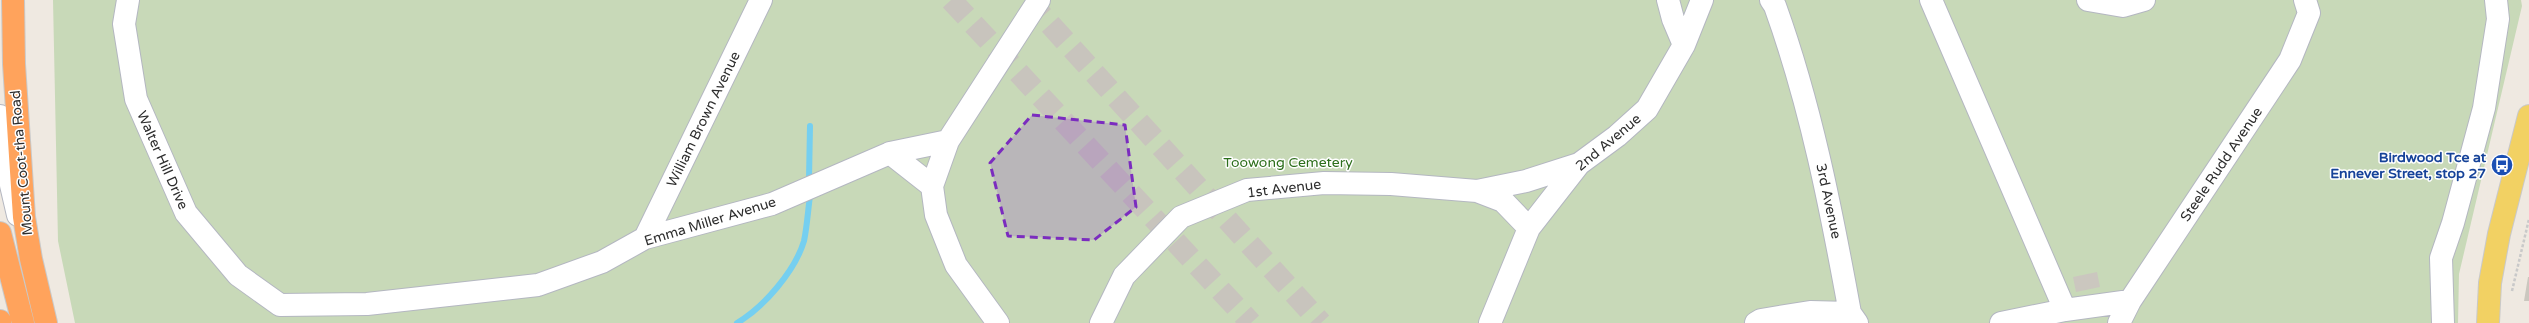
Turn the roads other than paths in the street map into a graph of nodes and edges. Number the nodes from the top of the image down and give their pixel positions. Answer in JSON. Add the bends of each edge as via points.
{"nodes":[{"id":1,"x":13,"y":0,"type":"edge"},
{"id":2,"x":128,"y":0,"type":"edge"},
{"id":3,"x":761,"y":0,"type":"edge"},
{"id":4,"x":1039,"y":0,"type":"edge"},
{"id":5,"x":1668,"y":0,"type":"edge"},
{"id":6,"x":1702,"y":0,"type":"edge"},
{"id":7,"x":1771,"y":0,"type":"edge"},
{"id":8,"x":1931,"y":0,"type":"edge"},
{"id":9,"x":2088,"y":0,"type":"edge"},
{"id":10,"x":2144,"y":0,"type":"edge"},
{"id":11,"x":2305,"y":0,"type":"edge"},
{"id":12,"x":2496,"y":0,"type":"edge"},
{"id":13,"x":1684,"y":46,"type":"junction"},
{"id":14,"x":0,"y":116,"type":"edge"},
{"id":15,"x":2529,"y":116,"type":"edge"},
{"id":16,"x":948,"y":141,"type":"junction"},
{"id":17,"x":890,"y":153,"type":"junction"},
{"id":18,"x":1579,"y":164,"type":"junction"},
{"id":19,"x":932,"y":186,"type":"junction"},
{"id":20,"x":1477,"y":191,"type":"junction"},
{"id":21,"x":1529,"y":228,"type":"junction"},
{"id":22,"x":0,"y":233,"type":"edge"},
{"id":23,"x":645,"y":238,"type":"junction"},
{"id":24,"x":28,"y":245,"type":"junction"},
{"id":25,"x":2130,"y":300,"type":"junction"},
{"id":26,"x":2065,"y":310,"type":"junction"},
{"id":27,"x":278,"y":314,"type":"edge"},
{"id":28,"x":1853,"y":318,"type":"edge"},
{"id":29,"x":23,"y":323,"type":"edge"},
{"id":30,"x":46,"y":323,"type":"edge"},
{"id":31,"x":998,"y":323,"type":"edge"},
{"id":32,"x":1101,"y":323,"type":"edge"},
{"id":33,"x":1490,"y":323,"type":"edge"},
{"id":34,"x":1756,"y":323,"type":"edge"},
{"id":35,"x":2001,"y":323,"type":"edge"},
{"id":36,"x":2119,"y":323,"type":"edge"},
{"id":37,"x":2443,"y":323,"type":"edge"},
{"id":38,"x":2488,"y":323,"type":"edge"}],
"edges":[{"from":1,"to":24,"type":"highway","name":"Mount Coot-tha Road","via":[[14,64]]},
{"from":2,"to":27,"type":"lane","name":"Walter Hill Drive","via":[[124,24],[136,99],[186,213],[238,275]]},
{"from":3,"to":23,"type":"lane","name":"William Brown Avenue"},
{"from":4,"to":16,"type":"lane"},
{"from":5,"to":13,"type":"lane"},
{"from":6,"to":13,"type":"lane","name":"2nd Avenue"},
{"from":7,"to":28,"type":"lane","name":"3rd Avenue","via":[[1776,6],[1796,64],[1827,185]]},
{"from":8,"to":26,"type":"lane"},
{"from":9,"to":10,"type":"lane","via":[[2123,6]]},
{"from":11,"to":25,"type":"lane","name":"Steele Rudd Avenue","via":[[2309,13],[2290,60]]},
{"from":12,"to":37,"type":"lane","via":[[2498,19],[2484,108],[2454,223],[2441,258]]},
{"from":13,"to":18,"type":"lane","name":"2nd Avenue","via":[[1647,110]]},
{"from":14,"to":24,"type":"lane","via":[[11,185]]},
{"from":15,"to":38,"type":"main road","via":[[2498,241],[2490,283]]},
{"from":16,"to":17,"type":"lane","name":"Emma Miller Avenue"},
{"from":16,"to":19,"type":"lane"},
{"from":17,"to":19,"type":"lane"},
{"from":17,"to":23,"type":"lane","name":"Emma Miller Avenue","via":[[772,204]]},
{"from":18,"to":20,"type":"lane","via":[[1526,181]]},
{"from":18,"to":21,"type":"lane","name":"2nd Avenue"},
{"from":19,"to":31,"type":"lane","via":[[936,216],[956,265]]},
{"from":20,"to":21,"type":"lane","via":[[1503,201]]},
{"from":20,"to":32,"type":"lane","name":"1st Avenue","via":[[1324,182],[1247,190],[1181,217],[1124,276]]},
{"from":21,"to":33,"type":"lane","name":"2nd Avenue"},
{"from":22,"to":29,"type":"highway"},
{"from":23,"to":27,"type":"lane","name":"Emma Miller Avenue","via":[[602,262],[538,285]]},
{"from":24,"to":30,"type":"highway","name":"Mount Coot-tha Road"},
{"from":25,"to":26,"type":"lane"},
{"from":25,"to":36,"type":"lane","name":"Steele Rudd Avenue"},
{"from":26,"to":35,"type":"lane"},
{"from":28,"to":34,"type":"lane","name":"3rd Avenue","via":[[1810,312]]}]}
